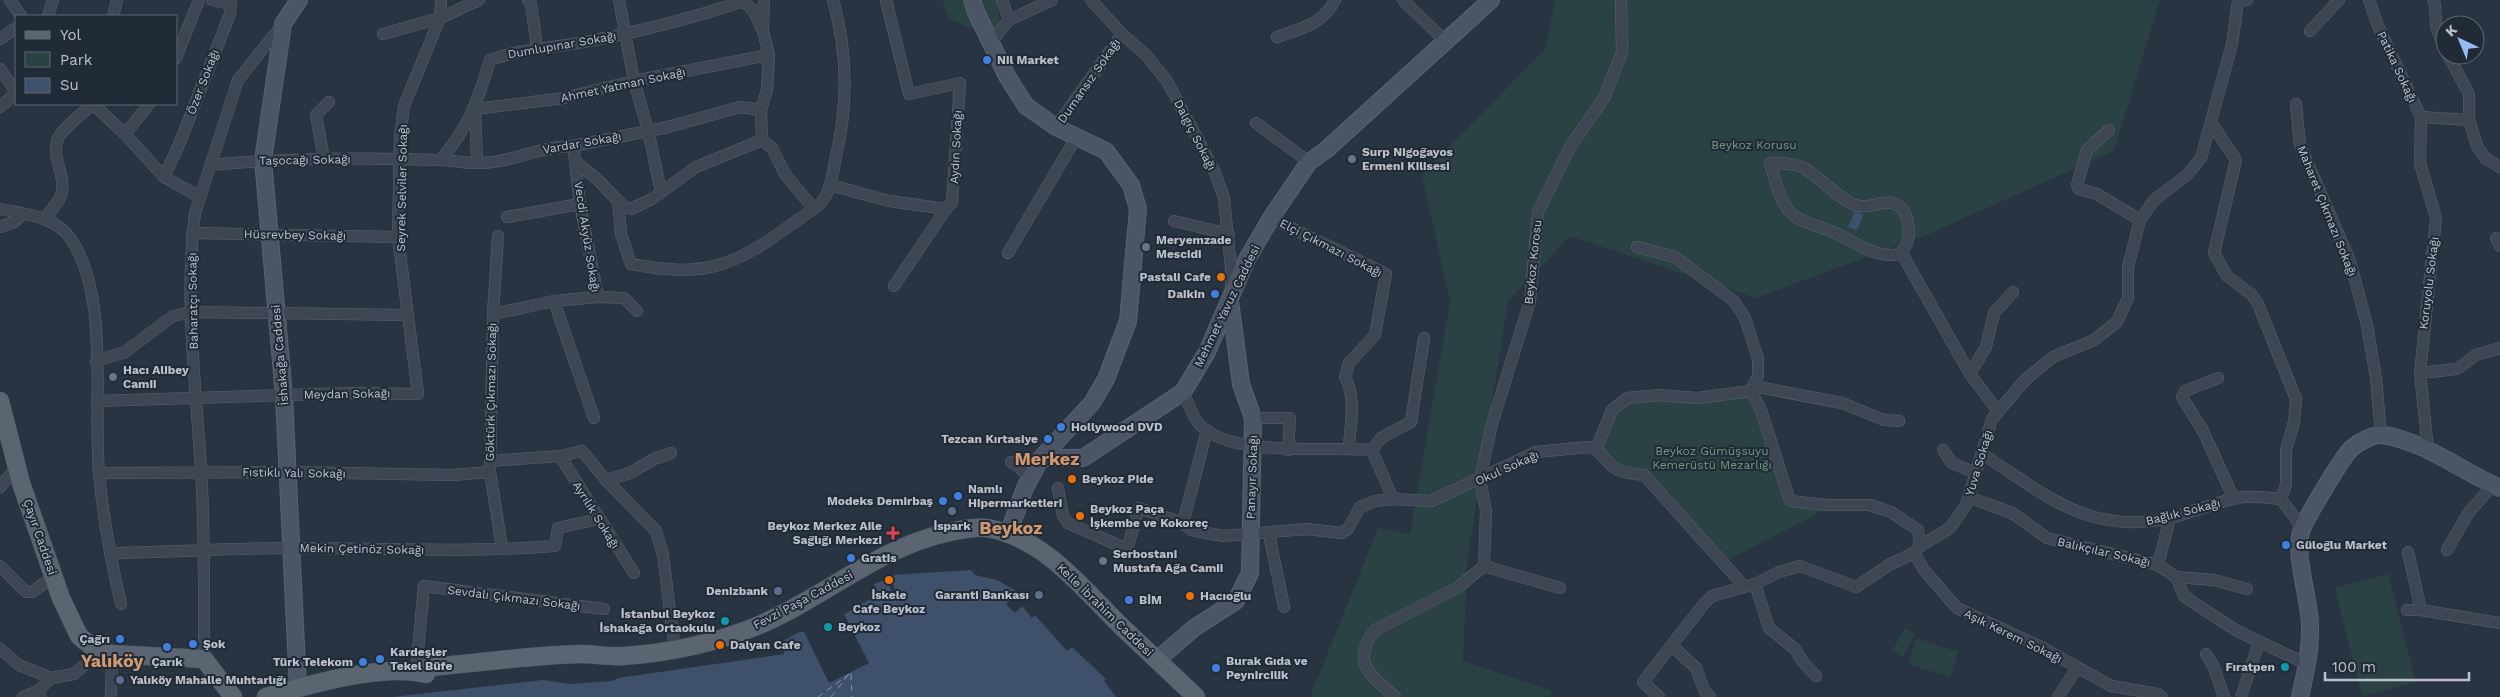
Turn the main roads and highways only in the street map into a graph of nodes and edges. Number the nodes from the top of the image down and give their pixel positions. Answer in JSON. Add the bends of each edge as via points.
{"nodes":[{"id":1,"x":0,"y":401,"type":"edge"},
{"id":2,"x":1008,"y":534,"type":"joint"},
{"id":3,"x":233,"y":697,"type":"edge"},
{"id":4,"x":266,"y":697,"type":"edge"},
{"id":5,"x":1196,"y":697,"type":"edge"}],
"edges":[{"from":1,"to":3,"type":"main road","name":"Çayır Caddesi","via":[[53,577],[79,636],[108,653],[204,659]]},
{"from":2,"to":4,"type":"main road","name":"Fevzi Paşa Caddesi","via":[[992,529],[969,528],[936,535],[883,555],[758,626],[675,651],[583,654],[372,673]]},
{"from":2,"to":5,"type":"main road","name":"Kelle İbrahim Caddesi","via":[[1039,550],[1064,569]]}]}
